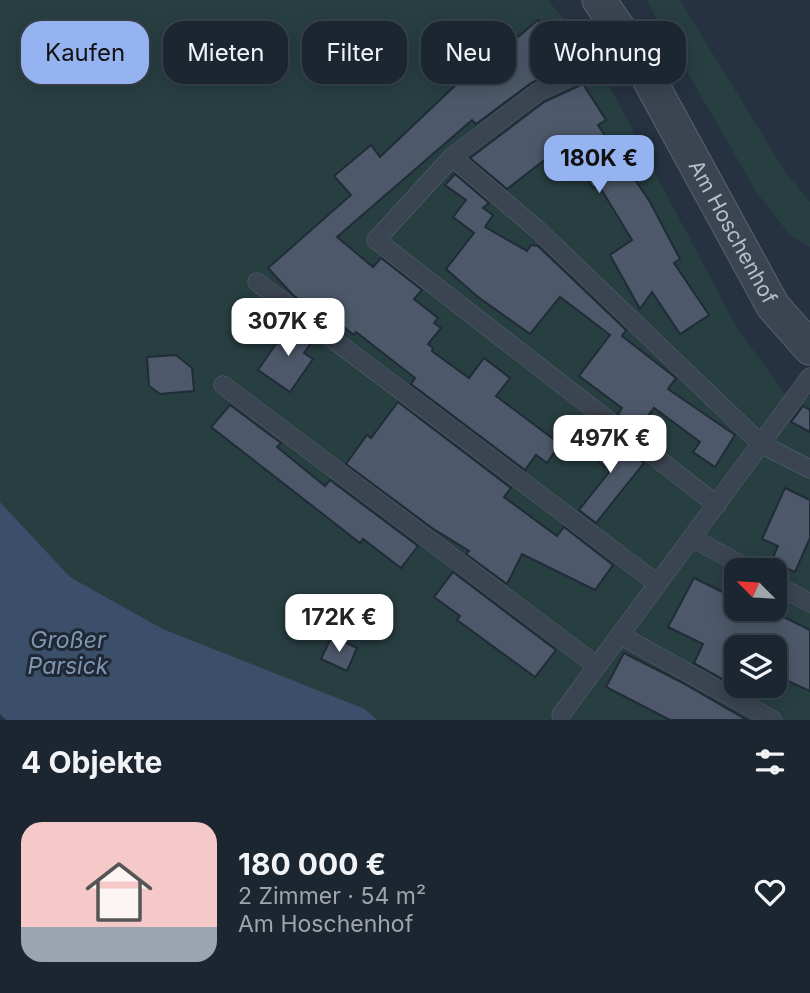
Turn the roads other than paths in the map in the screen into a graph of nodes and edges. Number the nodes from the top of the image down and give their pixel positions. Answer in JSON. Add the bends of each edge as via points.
{"nodes":[{"id":1,"x":599,"y":0,"type":"edge"},
{"id":2,"x":613,"y":21,"type":"edge"},
{"id":3,"x":555,"y":84,"type":"edge"},
{"id":4,"x":652,"y":84,"type":"edge"},
{"id":5,"x":452,"y":157,"type":"junction"},
{"id":6,"x":257,"y":282,"type":"dead end"},
{"id":7,"x":810,"y":348,"type":"edge"},
{"id":8,"x":810,"y":377,"type":"edge"},
{"id":9,"x":223,"y":385,"type":"dead end"},
{"id":10,"x":761,"y":444,"type":"junction"},
{"id":11,"x":810,"y":469,"type":"edge"},
{"id":12,"x":716,"y":505,"type":"junction"},
{"id":13,"x":692,"y":538,"type":"junction"},
{"id":14,"x":729,"y":558,"type":"edge"},
{"id":15,"x":658,"y":584,"type":"junction"},
{"id":16,"x":788,"y":591,"type":"edge"},
{"id":17,"x":810,"y":603,"type":"edge"},
{"id":18,"x":620,"y":635,"type":"junction"},
{"id":19,"x":597,"y":666,"type":"junction"},
{"id":20,"x":561,"y":715,"type":"dead end"},
{"id":21,"x":773,"y":720,"type":"edge"}],
"edges":[{"from":1,"to":2,"type":"street","name":"Am Hoschenhof"},
{"from":3,"to":5,"type":"lane"},
{"from":4,"to":7,"type":"street","name":"Am Hoschenhof","via":[[773,306]]},
{"from":5,"to":10,"type":"lane","via":[[538,230]]},
{"from":5,"to":12,"type":"lane","via":[[376,240]]},
{"from":6,"to":15,"type":"lane"},
{"from":8,"to":10,"type":"lane"},
{"from":9,"to":19,"type":"lane"},
{"from":10,"to":11,"type":"lane"},
{"from":10,"to":12,"type":"lane"},
{"from":12,"to":13,"type":"lane"},
{"from":13,"to":14,"type":"lane"},
{"from":13,"to":15,"type":"lane"},
{"from":15,"to":18,"type":"lane"},
{"from":16,"to":17,"type":"lane"},
{"from":18,"to":19,"type":"lane"},
{"from":18,"to":21,"type":"lane"},
{"from":19,"to":20,"type":"lane"}]}
